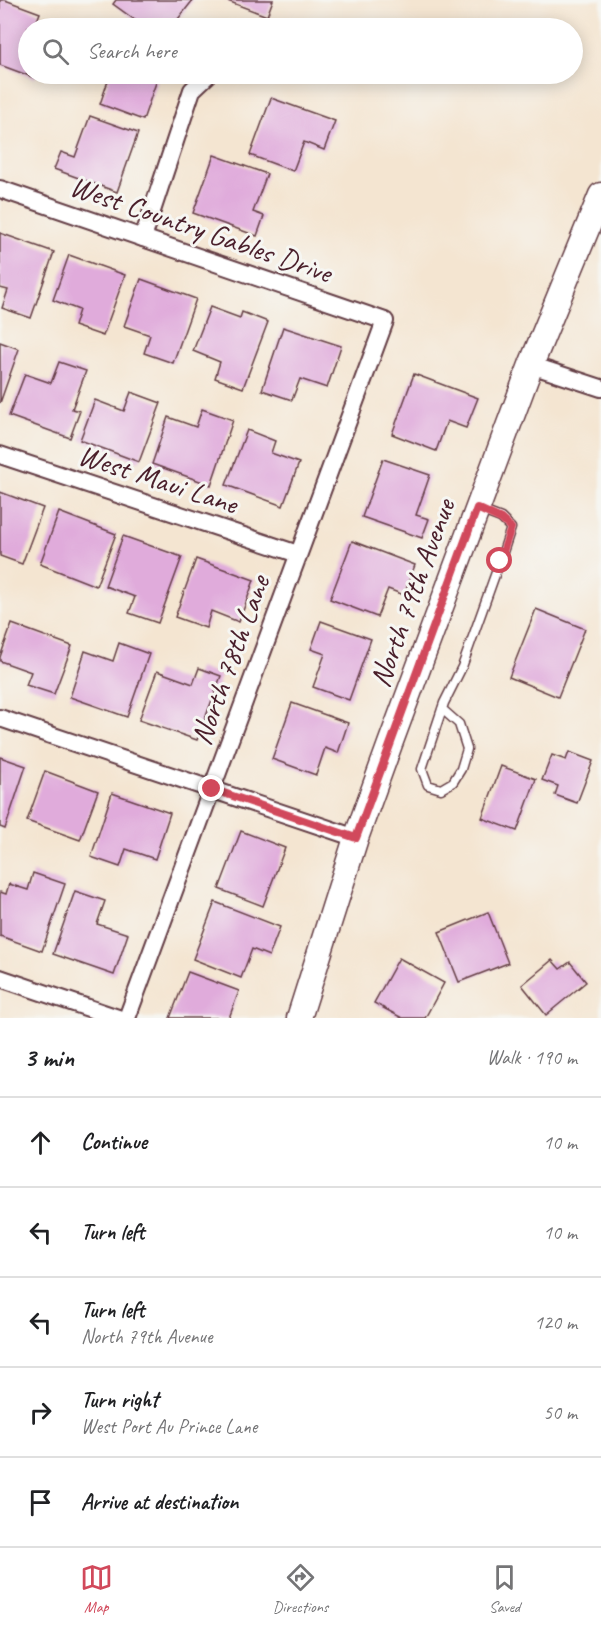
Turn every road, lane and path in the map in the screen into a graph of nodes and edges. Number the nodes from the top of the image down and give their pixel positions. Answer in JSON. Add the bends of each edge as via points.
{"nodes":[{"id":1,"x":198,"y":84,"type":"edge"},
{"id":2,"x":0,"y":189,"type":"edge"},
{"id":3,"x":601,"y":195,"type":"edge"},
{"id":4,"x":143,"y":238,"type":"junction"},
{"id":5,"x":385,"y":321,"type":"joint"},
{"id":6,"x":531,"y":364,"type":"junction"},
{"id":7,"x":601,"y":388,"type":"edge"},
{"id":8,"x":0,"y":455,"type":"edge"},
{"id":9,"x":477,"y":508,"type":"junction"},
{"id":10,"x":298,"y":554,"type":"junction"},
{"id":11,"x":442,"y":709,"type":"junction"},
{"id":12,"x":0,"y":718,"type":"edge"},
{"id":13,"x":212,"y":789,"type":"junction"},
{"id":14,"x":356,"y":838,"type":"junction"},
{"id":15,"x":0,"y":978,"type":"edge"},
{"id":16,"x":118,"y":1018,"type":"edge"},
{"id":17,"x":128,"y":1018,"type":"edge"},
{"id":18,"x":299,"y":1018,"type":"edge"}],
"edges":[{"from":1,"to":4,"type":"street","via":[[192,90]]},
{"from":2,"to":4,"type":"street","name":"West Country Gables Drive"},
{"from":3,"to":6,"type":"street","name":"North 79th Avenue"},
{"from":4,"to":5,"type":"street","name":"West Country Gables Drive"},
{"from":5,"to":10,"type":"street","name":"North 78th Lane"},
{"from":6,"to":7,"type":"street"},
{"from":6,"to":9,"type":"street","name":"North 79th Avenue"},
{"from":8,"to":10,"type":"street","name":"West Maui Lane"},
{"from":9,"to":11,"type":"lane","via":[[511,528],[462,667]]},
{"from":9,"to":14,"type":"street","name":"North 79th Avenue"},
{"from":10,"to":13,"type":"street","name":"North 78th Lane"},
{"from":11,"to":11,"type":"lane","via":[[422,769],[428,785],[441,789],[453,782],[461,770],[467,749],[459,724]]},
{"from":12,"to":13,"type":"street"},
{"from":13,"to":14,"type":"street"},
{"from":13,"to":17,"type":"street","name":"North 78th Lane"},
{"from":14,"to":18,"type":"street","name":"North 79th Avenue"},
{"from":15,"to":16,"type":"street"}]}
